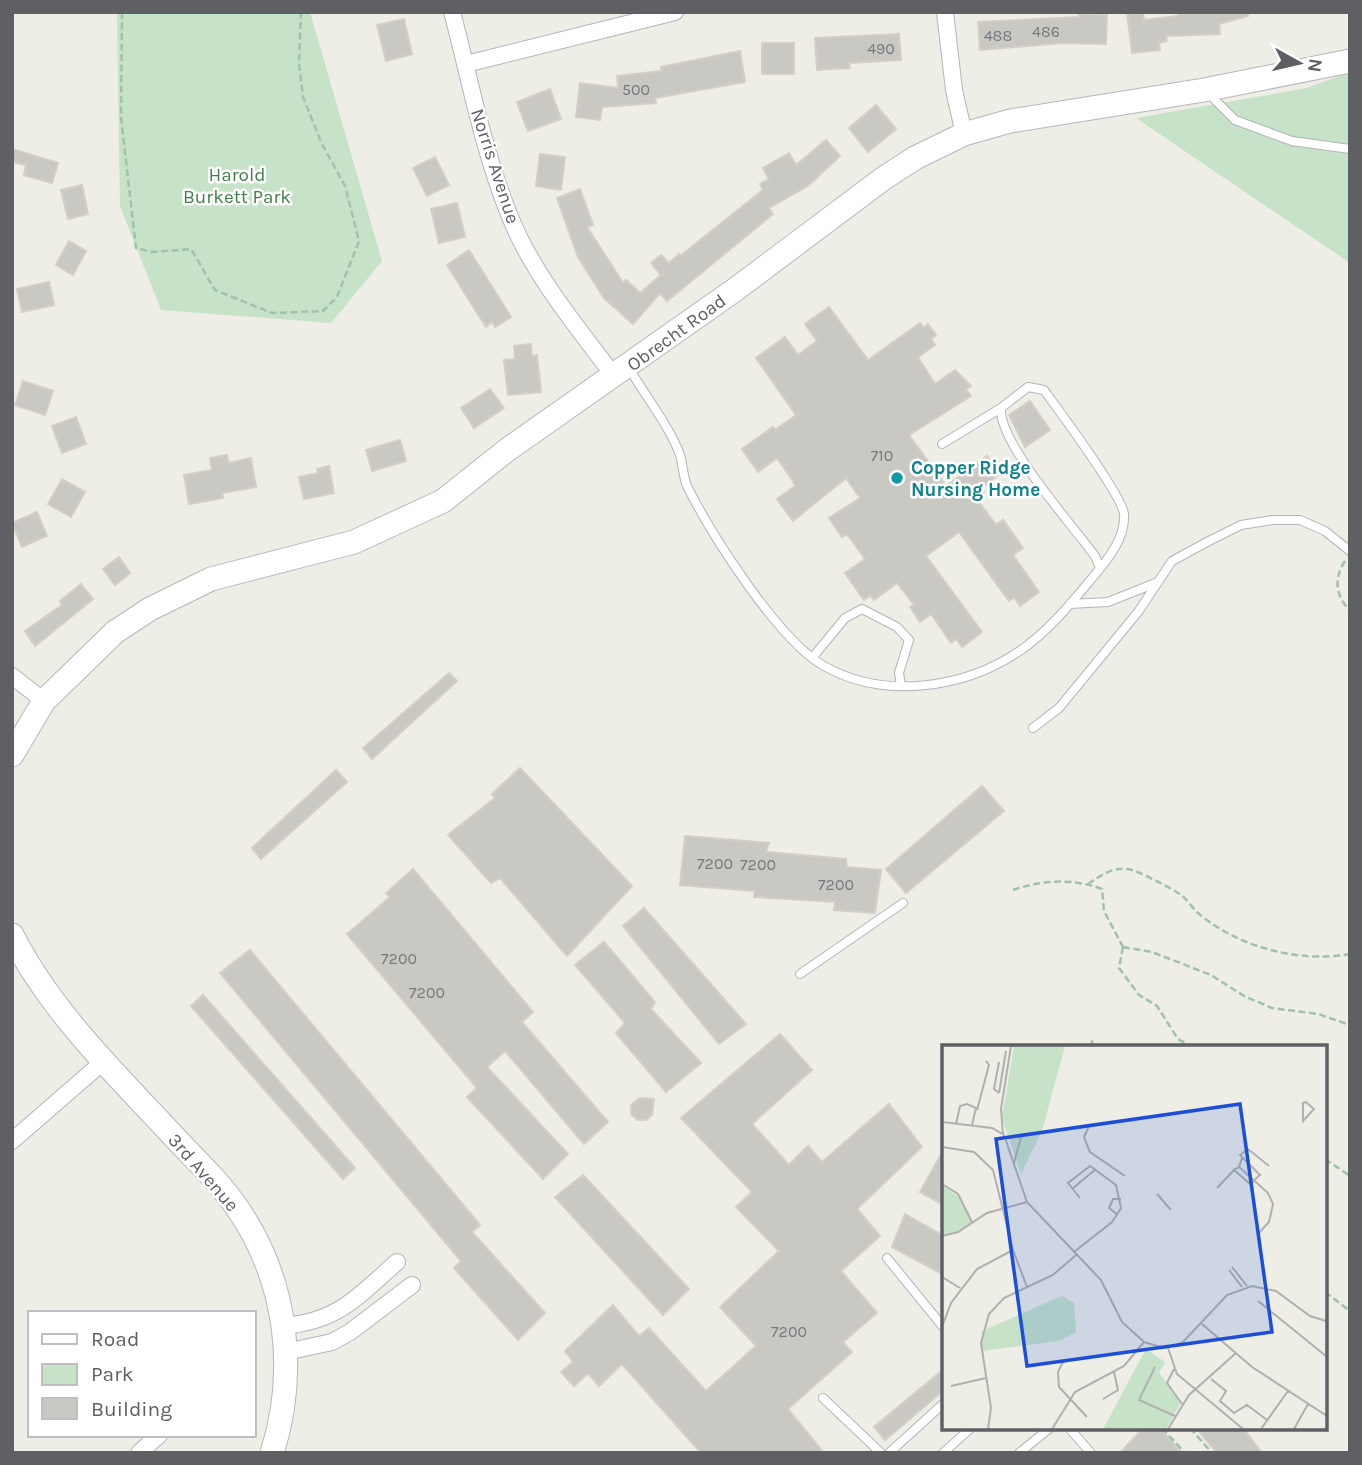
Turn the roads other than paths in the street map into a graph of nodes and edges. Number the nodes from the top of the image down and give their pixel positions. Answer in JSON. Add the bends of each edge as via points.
{"nodes":[{"id":1,"x":452,"y":12,"type":"edge"},
{"id":2,"x":675,"y":12,"type":"edge"},
{"id":3,"x":945,"y":12,"type":"edge"},
{"id":4,"x":1350,"y":61,"type":"edge"},
{"id":5,"x":466,"y":64,"type":"junction"},
{"id":6,"x":1204,"y":90,"type":"junction"},
{"id":7,"x":964,"y":134,"type":"junction"},
{"id":8,"x":1350,"y":149,"type":"edge"},
{"id":9,"x":621,"y":371,"type":"junction"},
{"id":10,"x":1001,"y":408,"type":"junction"},
{"id":11,"x":942,"y":444,"type":"dead end"},
{"id":12,"x":1350,"y":552,"type":"edge"},
{"id":13,"x":1100,"y":568,"type":"junction"},
{"id":14,"x":1158,"y":582,"type":"junction"},
{"id":15,"x":1070,"y":604,"type":"junction"},
{"id":16,"x":813,"y":657,"type":"junction"},
{"id":17,"x":12,"y":676,"type":"edge"},
{"id":18,"x":901,"y":686,"type":"junction"},
{"id":19,"x":44,"y":701,"type":"junction"},
{"id":20,"x":1033,"y":728,"type":"dead end"},
{"id":21,"x":12,"y":755,"type":"edge"},
{"id":22,"x":903,"y":903,"type":"dead end"},
{"id":23,"x":12,"y":935,"type":"edge"},
{"id":24,"x":800,"y":974,"type":"dead end"},
{"id":25,"x":104,"y":1061,"type":"junction"},
{"id":26,"x":12,"y":1141,"type":"edge"},
{"id":27,"x":887,"y":1258,"type":"dead end"},
{"id":28,"x":397,"y":1262,"type":"dead end"},
{"id":29,"x":412,"y":1285,"type":"dead end"},
{"id":30,"x":284,"y":1326,"type":"junction"},
{"id":31,"x":942,"y":1326,"type":"edge"},
{"id":32,"x":286,"y":1352,"type":"junction"},
{"id":33,"x":823,"y":1398,"type":"dead end"},
{"id":34,"x":942,"y":1406,"type":"edge"},
{"id":35,"x":969,"y":1430,"type":"edge"},
{"id":36,"x":1045,"y":1430,"type":"edge"},
{"id":37,"x":1071,"y":1430,"type":"edge"},
{"id":38,"x":157,"y":1437,"type":"edge"},
{"id":39,"x":139,"y":1453,"type":"edge"},
{"id":40,"x":272,"y":1453,"type":"edge"},
{"id":41,"x":881,"y":1453,"type":"edge"},
{"id":42,"x":889,"y":1453,"type":"edge"},
{"id":43,"x":943,"y":1453,"type":"edge"},
{"id":44,"x":1018,"y":1453,"type":"edge"},
{"id":45,"x":1091,"y":1453,"type":"edge"}],
"edges":[{"from":1,"to":5,"type":"street","name":"Norris Avenue"},
{"from":2,"to":5,"type":"street"},
{"from":3,"to":7,"type":"street"},
{"from":4,"to":6,"type":"street","name":"Obrecht Road"},
{"from":5,"to":9,"type":"street","name":"Norris Avenue","via":[[484,138],[514,225],[572,322]]},
{"from":6,"to":7,"type":"street","name":"Obrecht Road","via":[[1072,109]]},
{"from":6,"to":8,"type":"lane","via":[[1235,120],[1292,141]]},
{"from":7,"to":9,"type":"street","name":"Obrecht Road","via":[[884,178]]},
{"from":9,"to":16,"type":"lane","via":[[679,454],[686,484],[729,555],[773,617]]},
{"from":9,"to":19,"type":"street","name":"Obrecht Road","via":[[424,513],[354,542],[211,579],[150,609],[96,648]]},
{"from":10,"to":11,"type":"lane"},
{"from":10,"to":13,"type":"lane","via":[[1002,424],[1016,450]]},
{"from":10,"to":13,"type":"lane","via":[[1028,387],[1044,390],[1121,503],[1123,531]]},
{"from":12,"to":14,"type":"lane","via":[[1325,531],[1300,520],[1273,520],[1241,525],[1172,561]]},
{"from":13,"to":15,"type":"lane"},
{"from":14,"to":15,"type":"lane","via":[[1108,602]]},
{"from":14,"to":20,"type":"lane","via":[[1059,708]]},
{"from":15,"to":18,"type":"lane","via":[[1020,651],[989,668],[955,679]]},
{"from":16,"to":18,"type":"lane","via":[[849,677]]},
{"from":16,"to":18,"type":"lane","via":[[845,618],[862,610],[897,627],[909,640],[899,673]]},
{"from":17,"to":19,"type":"street"},
{"from":19,"to":21,"type":"street"},
{"from":22,"to":24,"type":"lane"},
{"from":23,"to":25,"type":"street","name":"3rd Avenue","via":[[37,980]]},
{"from":25,"to":26,"type":"street"},
{"from":25,"to":30,"type":"street","name":"3rd Avenue","via":[[237,1208],[264,1259]]},
{"from":27,"to":31,"type":"lane"},
{"from":28,"to":30,"type":"street","via":[[339,1312],[309,1324]]},
{"from":29,"to":32,"type":"street","via":[[332,1342]]},
{"from":30,"to":32,"type":"street","name":"3rd Avenue"},
{"from":32,"to":40,"type":"street","name":"3rd Avenue","via":[[286,1386]]},
{"from":33,"to":41,"type":"lane"},
{"from":34,"to":42,"type":"lane"},
{"from":35,"to":43,"type":"lane"},
{"from":36,"to":44,"type":"lane"},
{"from":37,"to":45,"type":"lane"},
{"from":38,"to":39,"type":"street"}]}
